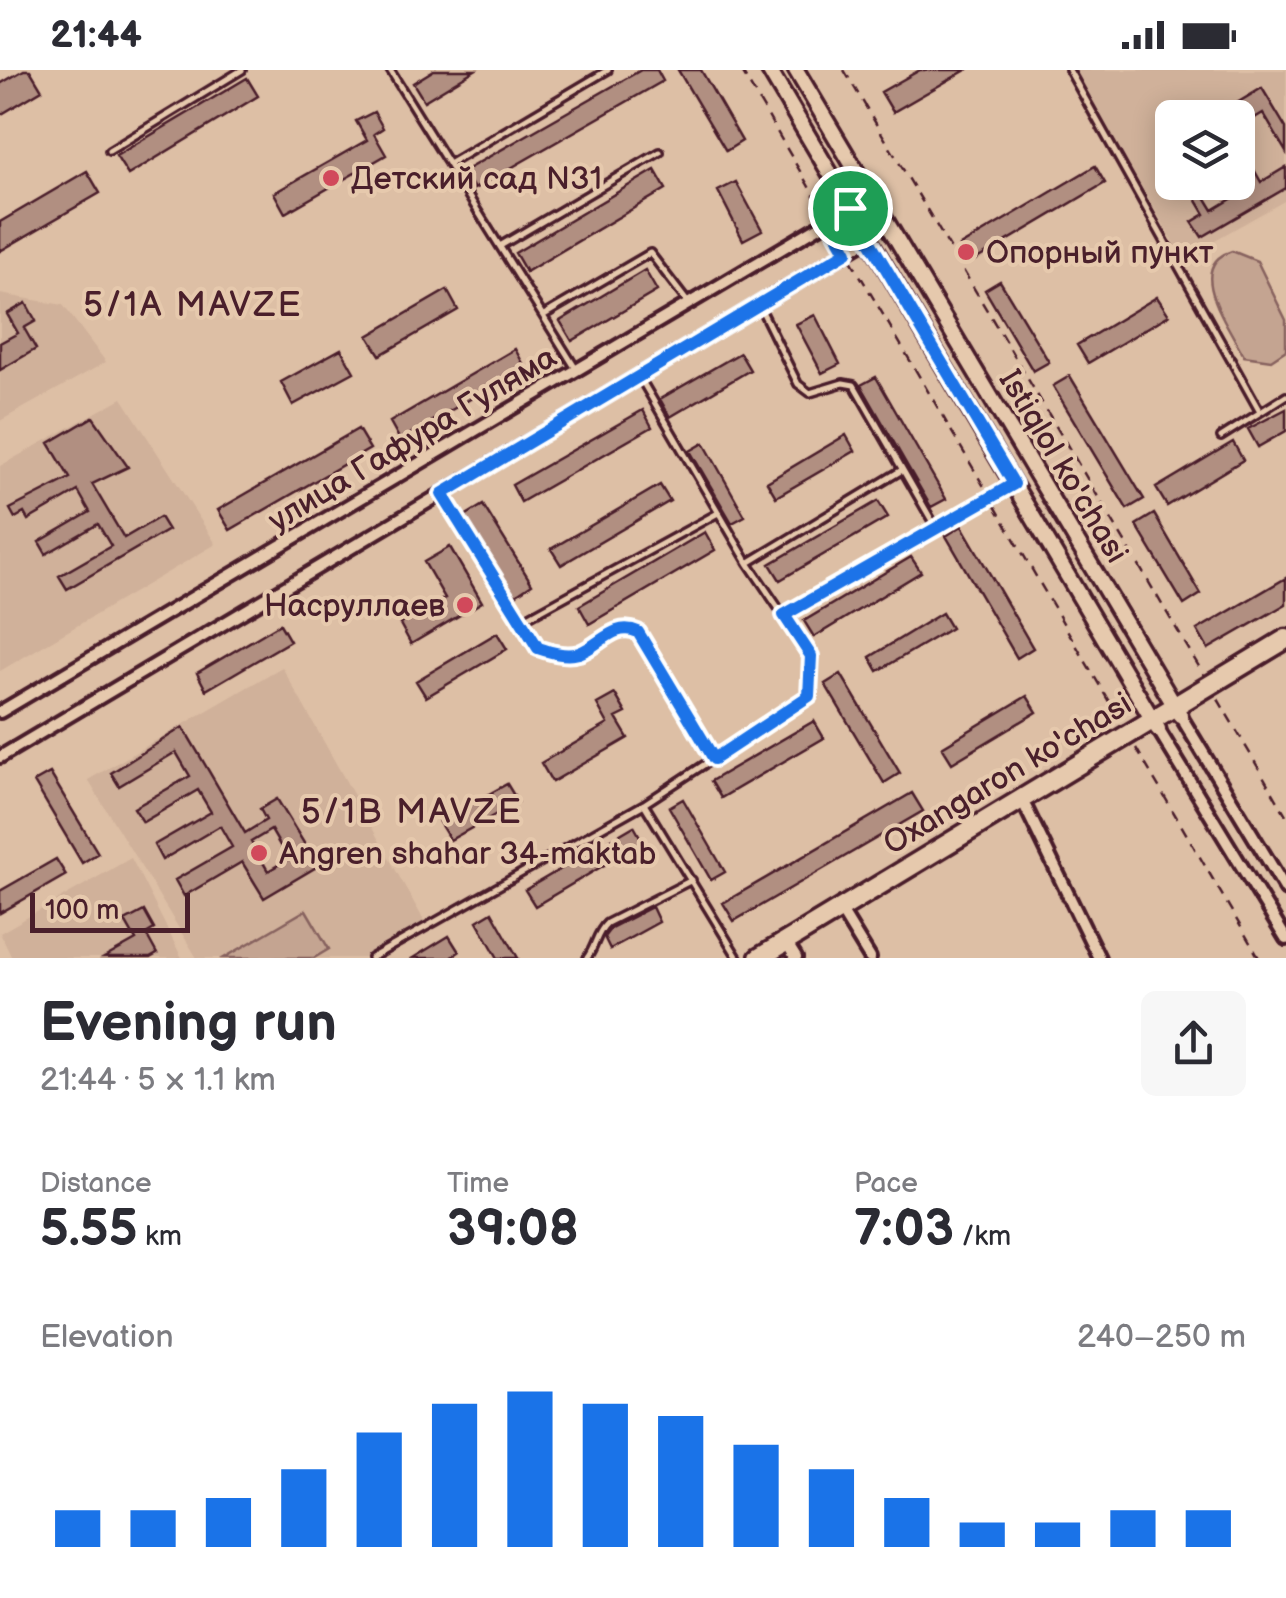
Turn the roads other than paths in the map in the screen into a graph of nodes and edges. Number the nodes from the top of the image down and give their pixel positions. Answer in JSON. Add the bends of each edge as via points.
{"nodes":[{"id":1,"x":242,"y":70,"type":"edge"},
{"id":2,"x":390,"y":70,"type":"edge"},
{"id":3,"x":608,"y":70,"type":"edge"},
{"id":4,"x":769,"y":70,"type":"edge"},
{"id":5,"x":796,"y":70,"type":"edge"},
{"id":6,"x":1069,"y":70,"type":"edge"},
{"id":7,"x":110,"y":151,"type":"dead end"},
{"id":8,"x":660,"y":152,"type":"dead end"},
{"id":9,"x":448,"y":164,"type":"junction"},
{"id":10,"x":850,"y":208,"type":"junction"},
{"id":11,"x":869,"y":240,"type":"junction"},
{"id":12,"x":500,"y":246,"type":"junction"},
{"id":13,"x":924,"y":285,"type":"junction"},
{"id":14,"x":904,"y":296,"type":"junction"},
{"id":15,"x":688,"y":304,"type":"junction"},
{"id":16,"x":759,"y":305,"type":"junction"},
{"id":17,"x":543,"y":316,"type":"junction"},
{"id":18,"x":577,"y":370,"type":"junction"},
{"id":19,"x":639,"y":376,"type":"junction"},
{"id":20,"x":1286,"y":396,"type":"edge"},
{"id":21,"x":1260,"y":412,"type":"junction"},
{"id":22,"x":1221,"y":438,"type":"dead end"},
{"id":23,"x":902,"y":470,"type":"junction"},
{"id":24,"x":1014,"y":484,"type":"junction"},
{"id":25,"x":442,"y":494,"type":"junction"},
{"id":26,"x":718,"y":513,"type":"junction"},
{"id":27,"x":935,"y":526,"type":"junction"},
{"id":28,"x":748,"y":563,"type":"junction"},
{"id":29,"x":784,"y":615,"type":"junction"},
{"id":30,"x":520,"y":621,"type":"junction"},
{"id":31,"x":1286,"y":639,"type":"edge"},
{"id":32,"x":1286,"y":652,"type":"edge"},
{"id":33,"x":1212,"y":690,"type":"junction"},
{"id":34,"x":1178,"y":711,"type":"junction"},
{"id":35,"x":0,"y":712,"type":"edge"},
{"id":36,"x":1155,"y":725,"type":"junction"},
{"id":37,"x":1131,"y":739,"type":"junction"},
{"id":38,"x":0,"y":757,"type":"edge"},
{"id":39,"x":714,"y":759,"type":"junction"},
{"id":40,"x":644,"y":804,"type":"junction"},
{"id":41,"x":1026,"y":808,"type":"junction"},
{"id":42,"x":692,"y":880,"type":"junction"},
{"id":43,"x":1286,"y":890,"type":"edge"},
{"id":44,"x":845,"y":917,"type":"junction"},
{"id":45,"x":1286,"y":939,"type":"edge"},
{"id":46,"x":788,"y":955,"type":"edge"},
{"id":47,"x":371,"y":958,"type":"edge"},
{"id":48,"x":586,"y":958,"type":"edge"},
{"id":49,"x":738,"y":958,"type":"edge"},
{"id":50,"x":759,"y":958,"type":"edge"},
{"id":51,"x":870,"y":958,"type":"edge"},
{"id":52,"x":1099,"y":958,"type":"edge"}],
"edges":[{"from":1,"to":7,"type":"lane"},
{"from":2,"to":9,"type":"lane"},
{"from":3,"to":9,"type":"lane"},
{"from":4,"to":10,"type":"main road","name":"Istiqlol ko'chasi"},
{"from":5,"to":13,"type":"main road","name":"Istiqlol ko'chasi"},
{"from":6,"to":21,"type":"lane"},
{"from":8,"to":12,"type":"lane"},
{"from":9,"to":12,"type":"lane"},
{"from":10,"to":11,"type":"main road","name":"Istiqlol ko'chasi"},
{"from":10,"to":15,"type":"street","name":"улица Гафура Гуляма"},
{"from":11,"to":14,"type":"main road","name":"Istiqlol ko'chasi"},
{"from":11,"to":16,"type":"street"},
{"from":12,"to":17,"type":"lane"},
{"from":13,"to":14,"type":"main road"},
{"from":13,"to":34,"type":"main road","name":"Istiqlol ko'chasi"},
{"from":14,"to":24,"type":"main road","name":"Istiqlol ko'chasi"},
{"from":15,"to":17,"type":"lane","via":[[654,255],[646,254]]},
{"from":15,"to":18,"type":"street","name":"улица Гафура Гуляма"},
{"from":16,"to":19,"type":"street"},
{"from":16,"to":23,"type":"lane","via":[[798,384],[810,393],[854,385]]},
{"from":17,"to":18,"type":"lane"},
{"from":18,"to":35,"type":"street","name":"улица Гафура Гуляма"},
{"from":19,"to":25,"type":"street"},
{"from":19,"to":26,"type":"lane"},
{"from":20,"to":21,"type":"lane"},
{"from":21,"to":22,"type":"lane"},
{"from":23,"to":27,"type":"lane"},
{"from":23,"to":28,"type":"lane"},
{"from":24,"to":27,"type":"lane"},
{"from":24,"to":36,"type":"main road","name":"Istiqlol ko'chasi"},
{"from":25,"to":30,"type":"lane"},
{"from":25,"to":38,"type":"street"},
{"from":26,"to":28,"type":"lane"},
{"from":26,"to":30,"type":"lane"},
{"from":27,"to":29,"type":"lane"},
{"from":28,"to":29,"type":"lane"},
{"from":29,"to":39,"type":"lane","via":[[811,656],[809,696]]},
{"from":30,"to":39,"type":"lane","via":[[538,648],[556,654],[578,653],[616,630],[638,632]]},
{"from":31,"to":33,"type":"highway","name":"Oxangaron ko'chasi"},
{"from":32,"to":33,"type":"highway","name":"Oxangaron ko'chasi"},
{"from":33,"to":34,"type":"highway","name":"Oxangaron ko'chasi"},
{"from":34,"to":36,"type":"highway","name":"Oxangaron ko'chasi"},
{"from":34,"to":43,"type":"street","name":"Istiqlol ko'chasi"},
{"from":36,"to":37,"type":"highway","name":"Oxangaron ko'chasi"},
{"from":36,"to":45,"type":"street","name":"Istiqlol ko'chasi"},
{"from":37,"to":41,"type":"highway","name":"Oxangaron ko'chasi"},
{"from":37,"to":50,"type":"highway","name":"Oxangaron ko'chasi"},
{"from":39,"to":40,"type":"lane"},
{"from":40,"to":42,"type":"lane"},
{"from":40,"to":47,"type":"lane"},
{"from":41,"to":44,"type":"highway","name":"Oxangaron ko'chasi"},
{"from":41,"to":52,"type":"street"},
{"from":42,"to":48,"type":"lane","via":[[607,923]]},
{"from":42,"to":49,"type":"lane"},
{"from":44,"to":46,"type":"highway","name":"Oxangaron ko'chasi"},
{"from":44,"to":51,"type":"street"}]}
